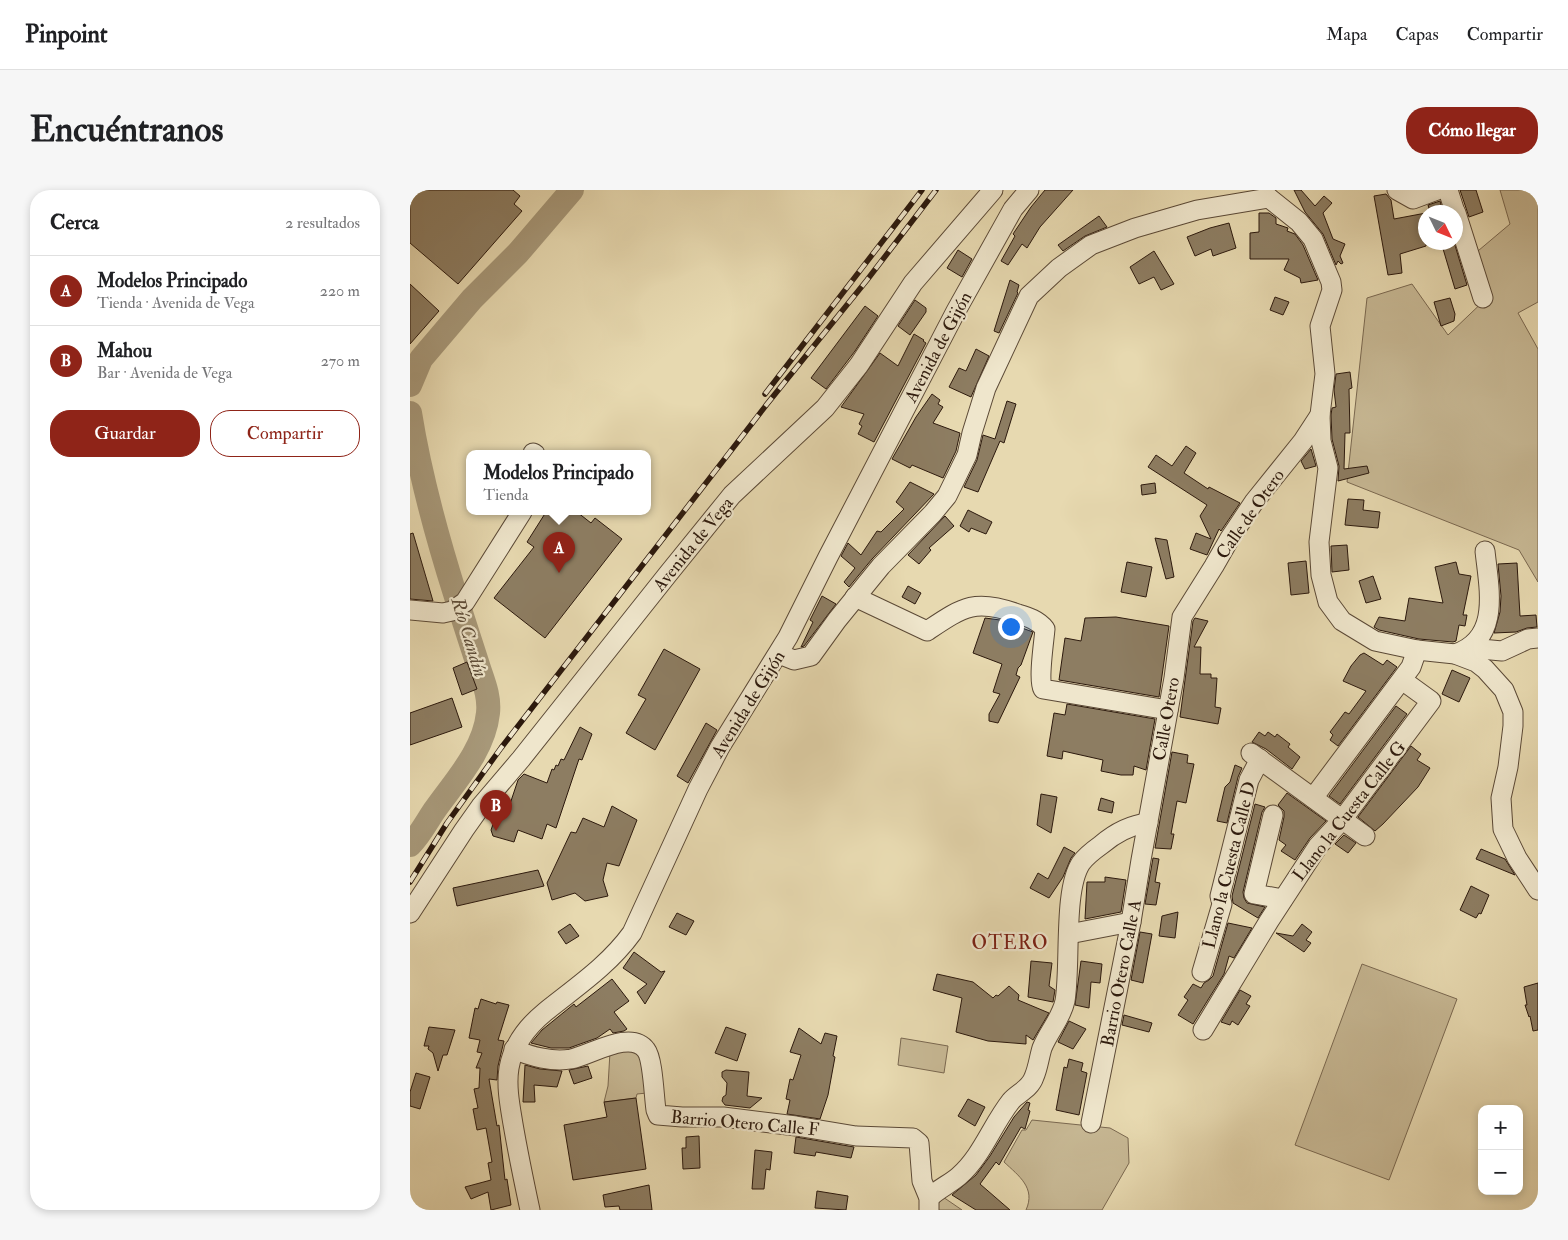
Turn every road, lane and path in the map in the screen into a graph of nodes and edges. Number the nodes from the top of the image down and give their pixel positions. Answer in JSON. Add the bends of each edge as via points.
{"nodes":[{"id":1,"x":993,"y":190,"type":"edge"},
{"id":2,"x":1029,"y":190,"type":"edge"},
{"id":3,"x":1397,"y":190,"type":"edge"},
{"id":4,"x":1437,"y":190,"type":"edge"},
{"id":5,"x":1448,"y":190,"type":"edge"},
{"id":6,"x":1273,"y":194,"type":"edge"},
{"id":7,"x":1453,"y":205,"type":"edge"},
{"id":8,"x":1463,"y":237,"type":"edge"},
{"id":9,"x":1483,"y":298,"type":"dead end"},
{"id":10,"x":1320,"y":415,"type":"junction"},
{"id":11,"x":520,"y":515,"type":"edge"},
{"id":12,"x":1485,"y":551,"type":"dead end"},
{"id":13,"x":855,"y":597,"type":"junction"},
{"id":14,"x":410,"y":610,"type":"edge"},
{"id":15,"x":1183,"y":615,"type":"joint"},
{"id":16,"x":1538,"y":638,"type":"edge"},
{"id":17,"x":1417,"y":650,"type":"junction"},
{"id":18,"x":1463,"y":651,"type":"junction"},
{"id":19,"x":779,"y":654,"type":"junction"},
{"id":20,"x":1402,"y":680,"type":"junction"},
{"id":21,"x":1168,"y":710,"type":"junction"},
{"id":22,"x":1313,"y":798,"type":"junction"},
{"id":23,"x":1273,"y":816,"type":"dead end"},
{"id":24,"x":1342,"y":820,"type":"junction"},
{"id":25,"x":1148,"y":822,"type":"junction"},
{"id":26,"x":1365,"y":836,"type":"dead end"},
{"id":27,"x":417,"y":889,"type":"edge"},
{"id":28,"x":1538,"y":890,"type":"edge"},
{"id":29,"x":1283,"y":899,"type":"junction"},
{"id":30,"x":410,"y":913,"type":"edge"},
{"id":31,"x":1131,"y":922,"type":"junction"},
{"id":32,"x":1069,"y":934,"type":"junction"},
{"id":33,"x":1202,"y":972,"type":"dead end"},
{"id":34,"x":1203,"y":1030,"type":"dead end"},
{"id":35,"x":514,"y":1049,"type":"junction"},
{"id":36,"x":1091,"y":1123,"type":"dead end"},
{"id":37,"x":929,"y":1204,"type":"edge"},
{"id":38,"x":530,"y":1210,"type":"edge"}],
"edges":[{"from":1,"to":27,"type":"street","name":"Avenida de Vega","via":[[913,284],[859,365],[825,408],[732,495]]},
{"from":2,"to":19,"type":"street","name":"Avenida de Gijón","via":[[1013,209],[956,312]]},
{"from":3,"to":4,"type":"street","via":[[1414,199]]},
{"from":5,"to":7,"type":"street"},
{"from":6,"to":10,"type":"street","via":[[1313,239],[1331,282],[1332,290],[1320,326],[1325,374]]},
{"from":6,"to":13,"type":"street","via":[[1197,210],[1134,228],[1091,245],[1059,268],[1029,296],[986,388],[967,455],[947,496]]},
{"from":8,"to":9,"type":"street"},
{"from":10,"to":15,"type":"street","name":"Calle de Otero","via":[[1303,442],[1254,502]]},
{"from":10,"to":17,"type":"street","via":[[1321,441],[1328,468],[1319,542],[1321,575],[1328,602],[1342,621],[1375,642]]},
{"from":11,"to":14,"type":"street","via":[[458,606],[443,613]]},
{"from":12,"to":18,"type":"street","via":[[1489,614],[1478,640]]},
{"from":13,"to":19,"type":"street","via":[[811,656],[794,660]]},
{"from":13,"to":21,"type":"street","via":[[927,631],[964,608],[977,605],[1018,614],[1040,622],[1045,629],[1043,689]]},
{"from":15,"to":21,"type":"street","name":"Calle Otero"},
{"from":16,"to":18,"type":"street","via":[[1502,651]]},
{"from":17,"to":18,"type":"street"},
{"from":17,"to":20,"type":"street","via":[[1412,667]]},
{"from":18,"to":28,"type":"street","via":[[1485,669],[1510,702],[1512,735],[1500,798],[1503,829]]},
{"from":19,"to":35,"type":"street","name":"Avenida de Gijón","via":[[702,780],[632,933],[604,966],[544,1013]]},
{"from":20,"to":22,"type":"street"},
{"from":20,"to":24,"type":"street","name":"Llano la Cuesta Calle G","via":[[1431,701]]},
{"from":21,"to":25,"type":"street","name":"Calle Otero"},
{"from":22,"to":24,"type":"street"},
{"from":22,"to":33,"type":"street","name":"Llano la Cuesta Calle D","via":[[1255,755],[1220,896],[1222,904]]},
{"from":23,"to":29,"type":"street","name":"Llano la Cuesta Calle D","via":[[1254,894]]},
{"from":24,"to":26,"type":"street"},
{"from":24,"to":29,"type":"street","name":"Llano la Cuesta Calle G","via":[[1318,846]]},
{"from":25,"to":31,"type":"street","name":"Barrio Otero Calle A"},
{"from":25,"to":32,"type":"street","via":[[1133,825],[1111,836],[1081,864],[1072,886]]},
{"from":27,"to":30,"type":"street","name":"Avenida de Vega"},
{"from":29,"to":34,"type":"street","name":"Llano la Cuesta Calle G"},
{"from":31,"to":32,"type":"street"},
{"from":31,"to":36,"type":"street","name":"Barrio Otero Calle A"},
{"from":32,"to":37,"type":"street","via":[[1062,1013],[1042,1049],[1034,1080],[1013,1099],[959,1176],[936,1191]]},
{"from":35,"to":37,"type":"street","name":"Barrio Otero Calle F","via":[[530,1056],[571,1059],[628,1041],[638,1042],[647,1051],[651,1065],[658,1114],[723,1117],[856,1136],[913,1138],[919,1144],[922,1181]]},
{"from":35,"to":38,"type":"street","name":"Avenida de Gijón","via":[[508,1068],[509,1098]]}]}
